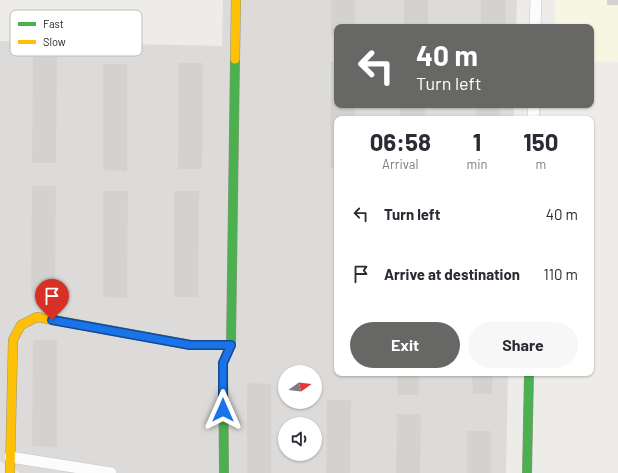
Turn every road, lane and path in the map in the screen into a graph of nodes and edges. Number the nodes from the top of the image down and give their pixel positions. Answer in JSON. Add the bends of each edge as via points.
{"nodes":[{"id":1,"x":236,"y":0,"type":"edge"},
{"id":2,"x":536,"y":0,"type":"edge"},
{"id":3,"x":535,"y":24,"type":"edge"},
{"id":4,"x":231,"y":345,"type":"junction"},
{"id":5,"x":529,"y":376,"type":"edge"},
{"id":6,"x":10,"y":456,"type":"junction"},
{"id":7,"x":10,"y":473,"type":"edge"},
{"id":8,"x":111,"y":473,"type":"edge"},
{"id":9,"x":224,"y":473,"type":"edge"},
{"id":10,"x":527,"y":473,"type":"edge"}],
"edges":[{"from":1,"to":4,"type":"street"},
{"from":2,"to":3,"type":"street"},
{"from":4,"to":6,"type":"street","via":[[190,345],[37,317],[21,325],[14,340]]},
{"from":4,"to":9,"type":"street","via":[[223,363]]},
{"from":5,"to":10,"type":"street"},
{"from":6,"to":7,"type":"street"},
{"from":6,"to":8,"type":"street"}]}
